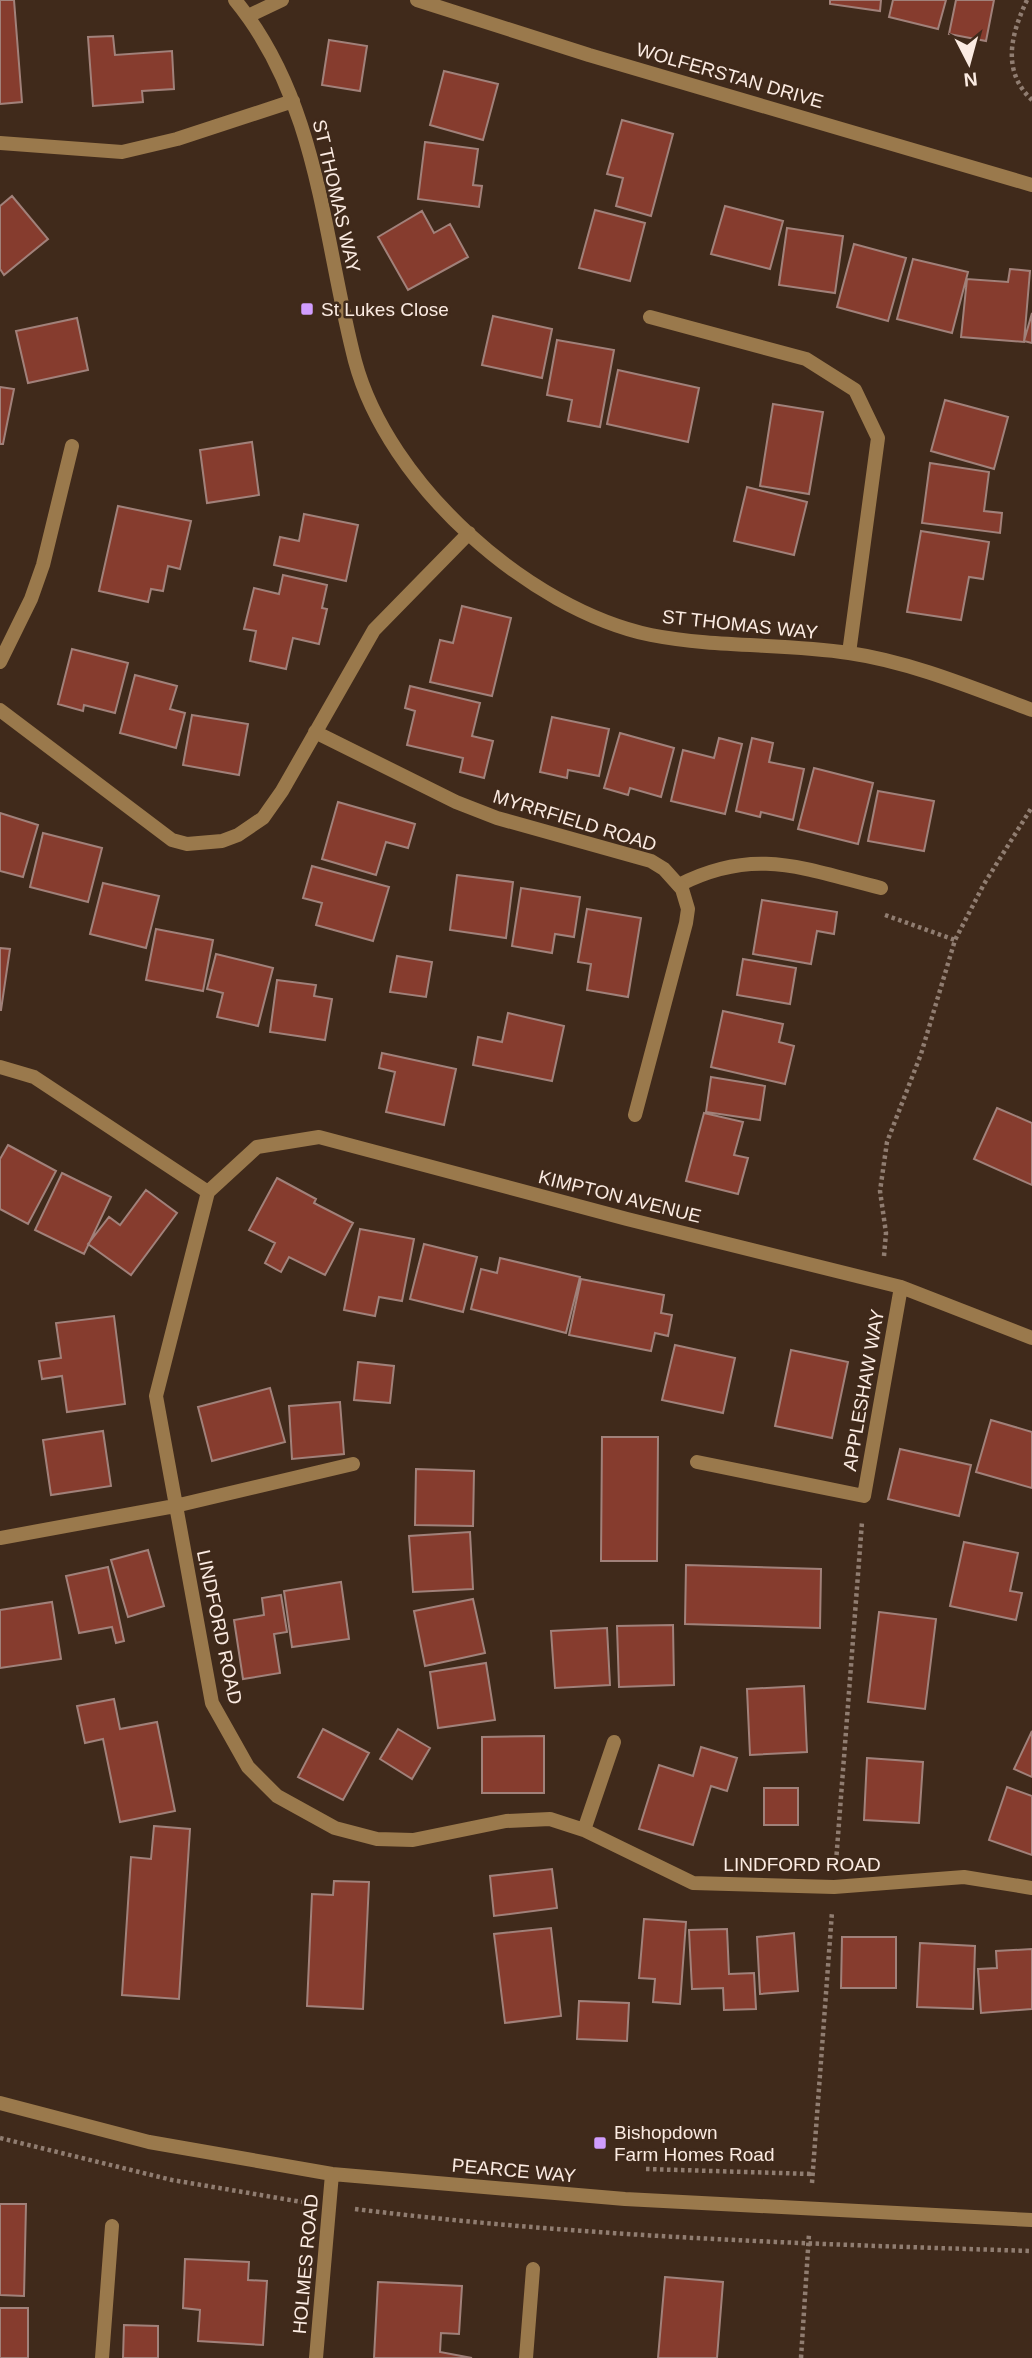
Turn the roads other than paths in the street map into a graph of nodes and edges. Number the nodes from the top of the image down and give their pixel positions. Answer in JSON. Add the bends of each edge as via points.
{"nodes":[{"id":1,"x":235,"y":0,"type":"edge"},
{"id":2,"x":282,"y":0,"type":"edge"},
{"id":3,"x":417,"y":0,"type":"edge"},
{"id":4,"x":248,"y":16,"type":"junction"},
{"id":5,"x":293,"y":100,"type":"junction"},
{"id":6,"x":0,"y":143,"type":"edge"},
{"id":7,"x":1032,"y":186,"type":"edge"},
{"id":8,"x":650,"y":317,"type":"dead end"},
{"id":9,"x":72,"y":446,"type":"dead end"},
{"id":10,"x":469,"y":533,"type":"junction"},
{"id":11,"x":849,"y":653,"type":"junction"},
{"id":12,"x":0,"y":662,"type":"edge"},
{"id":13,"x":0,"y":710,"type":"edge"},
{"id":14,"x":1032,"y":710,"type":"edge"},
{"id":15,"x":315,"y":732,"type":"junction"},
{"id":16,"x":679,"y":885,"type":"junction"},
{"id":17,"x":881,"y":888,"type":"dead end"},
{"id":18,"x":0,"y":1067,"type":"edge"},
{"id":19,"x":635,"y":1115,"type":"dead end"},
{"id":20,"x":208,"y":1192,"type":"junction"},
{"id":21,"x":901,"y":1287,"type":"junction"},
{"id":22,"x":1032,"y":1338,"type":"edge"},
{"id":23,"x":697,"y":1462,"type":"dead end"},
{"id":24,"x":353,"y":1464,"type":"dead end"},
{"id":25,"x":175,"y":1506,"type":"junction"},
{"id":26,"x":0,"y":1538,"type":"edge"},
{"id":27,"x":614,"y":1742,"type":"dead end"},
{"id":28,"x":584,"y":1830,"type":"junction"},
{"id":29,"x":1032,"y":1888,"type":"edge"},
{"id":30,"x":0,"y":2103,"type":"edge"},
{"id":31,"x":332,"y":2174,"type":"junction"},
{"id":32,"x":1032,"y":2220,"type":"edge"},
{"id":33,"x":112,"y":2226,"type":"dead end"},
{"id":34,"x":533,"y":2269,"type":"dead end"},
{"id":35,"x":102,"y":2358,"type":"edge"},
{"id":36,"x":316,"y":2358,"type":"edge"},
{"id":37,"x":526,"y":2358,"type":"edge"}],
"edges":[{"from":1,"to":4,"type":"street","name":"ST THOMAS WAY"},
{"from":2,"to":4,"type":"street"},
{"from":3,"to":7,"type":"street","name":"WOLFERSTAN DRIVE"},
{"from":4,"to":5,"type":"street","name":"ST THOMAS WAY"},
{"from":5,"to":6,"type":"street","via":[[177,139],[122,152]]},
{"from":5,"to":10,"type":"street","name":"ST THOMAS WAY","via":[[317,181],[360,376],[390,440]]},
{"from":8,"to":11,"type":"street","via":[[806,359],[855,390],[878,438]]},
{"from":9,"to":12,"type":"street","via":[[43,565]]},
{"from":10,"to":11,"type":"street","name":"ST THOMAS WAY","via":[[542,589],[614,624],[698,642]]},
{"from":10,"to":15,"type":"street","via":[[374,630]]},
{"from":11,"to":14,"type":"street","name":"ST THOMAS WAY","via":[[948,679]]},
{"from":13,"to":15,"type":"street","via":[[153,828],[187,844],[222,841],[264,818]]},
{"from":15,"to":16,"type":"street","name":"MYRRFIELD ROAD","via":[[487,814],[652,861]]},
{"from":16,"to":17,"type":"street","via":[[705,872],[755,861]]},
{"from":16,"to":19,"type":"street","via":[[688,909],[686,923]]},
{"from":18,"to":20,"type":"street","via":[[34,1076]]},
{"from":20,"to":21,"type":"street","name":"KIMPTON AVENUE","via":[[257,1147],[319,1137]]},
{"from":20,"to":25,"type":"street","name":"LINDFORD ROAD","via":[[156,1396]]},
{"from":21,"to":22,"type":"street","name":"KIMPTON AVENUE"},
{"from":21,"to":23,"type":"street","name":"APPLESHAW WAY","via":[[864,1496]]},
{"from":24,"to":25,"type":"street"},
{"from":25,"to":26,"type":"street"},
{"from":25,"to":28,"type":"street","name":"LINDFORD ROAD","via":[[212,1703],[248,1767],[277,1796],[335,1828],[377,1839],[413,1840],[506,1821],[550,1819]]},
{"from":27,"to":28,"type":"street"},
{"from":28,"to":29,"type":"street","name":"LINDFORD ROAD","via":[[693,1883],[834,1887],[964,1877]]},
{"from":30,"to":31,"type":"street","name":"PEARCE WAY","via":[[149,2142]]},
{"from":31,"to":32,"type":"street","name":"PEARCE WAY","via":[[810,2211]]},
{"from":31,"to":36,"type":"street","name":"HOLMES ROAD"},
{"from":33,"to":35,"type":"street"},
{"from":34,"to":37,"type":"street"}]}
